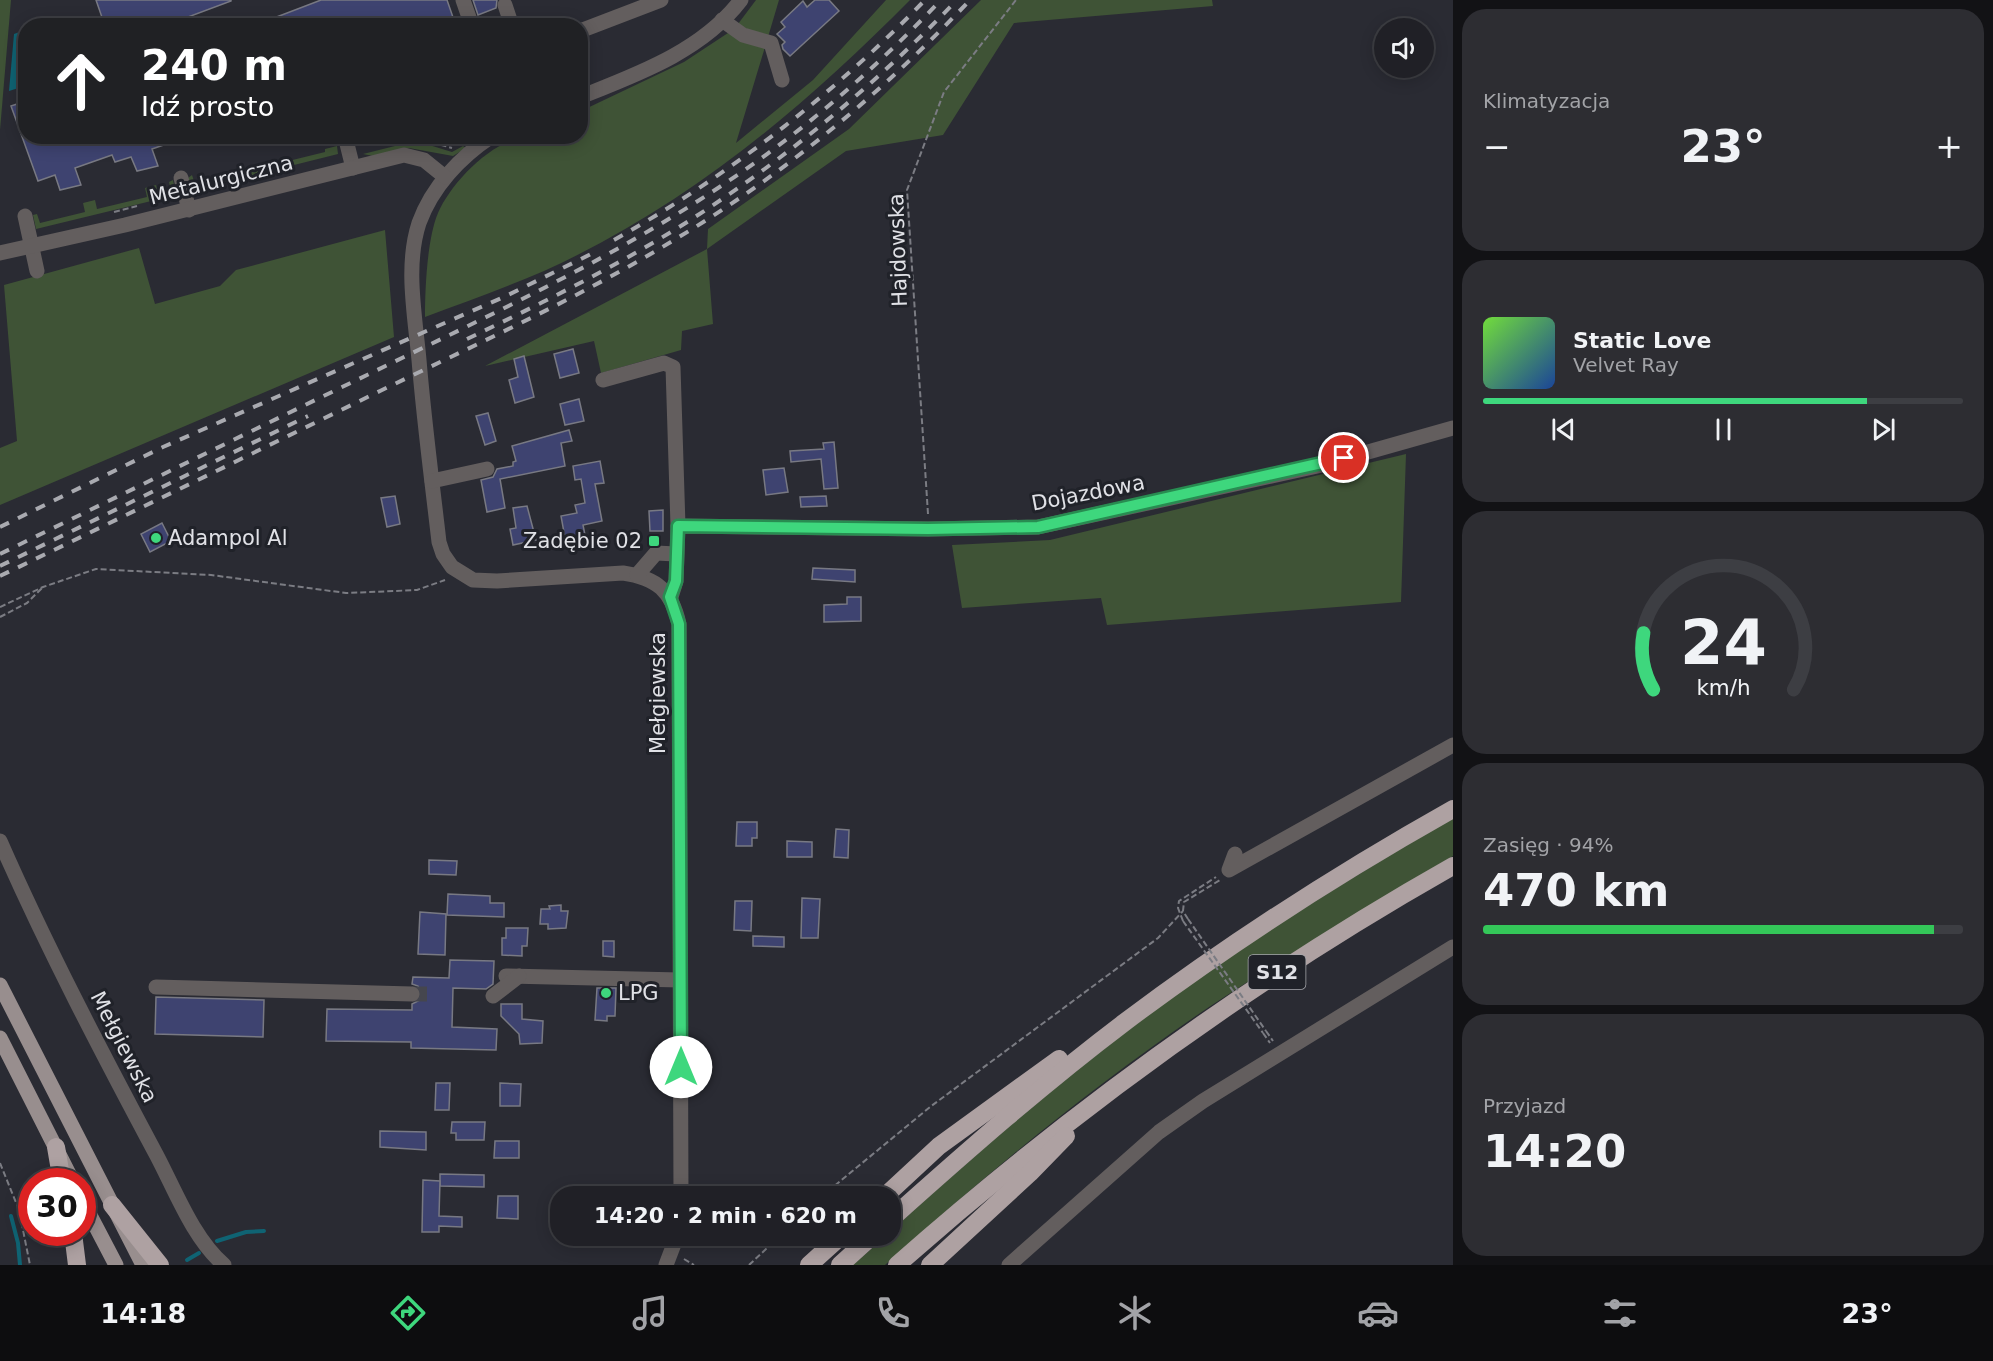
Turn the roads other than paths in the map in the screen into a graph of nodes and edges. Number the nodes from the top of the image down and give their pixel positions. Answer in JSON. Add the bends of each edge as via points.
{"nodes":[{"id":1,"x":463,"y":0,"type":"edge"},
{"id":2,"x":661,"y":0,"type":"edge"},
{"id":3,"x":741,"y":0,"type":"edge"},
{"id":4,"x":505,"y":5,"type":"dead end"},
{"id":5,"x":469,"y":18,"type":"edge"},
{"id":6,"x":509,"y":18,"type":"edge"},
{"id":7,"x":722,"y":20,"type":"junction"},
{"id":8,"x":588,"y":28,"type":"edge"},
{"id":9,"x":782,"y":80,"type":"dead end"},
{"id":10,"x":588,"y":94,"type":"edge"},
{"id":11,"x":347,"y":144,"type":"edge"},
{"id":12,"x":482,"y":144,"type":"edge"},
{"id":13,"x":353,"y":168,"type":"junction"},
{"id":14,"x":446,"y":177,"type":"junction"},
{"id":15,"x":181,"y":178,"type":"dead end"},
{"id":16,"x":189,"y":210,"type":"junction"},
{"id":17,"x":25,"y":216,"type":"dead end"},
{"id":18,"x":32,"y":248,"type":"junction"},
{"id":19,"x":0,"y":254,"type":"edge"},
{"id":20,"x":37,"y":271,"type":"dead end"},
{"id":21,"x":603,"y":380,"type":"dead end"},
{"id":22,"x":1453,"y":428,"type":"edge"},
{"id":23,"x":487,"y":469,"type":"dead end"},
{"id":24,"x":432,"y":481,"type":"junction"},
{"id":25,"x":678,"y":526,"type":"junction"},
{"id":26,"x":676,"y":554,"type":"junction"},
{"id":27,"x":638,"y":575,"type":"junction"},
{"id":28,"x":670,"y":597,"type":"junction"},
{"id":29,"x":1453,"y":745,"type":"edge"},
{"id":30,"x":1453,"y":809,"type":"edge"},
{"id":31,"x":0,"y":841,"type":"edge"},
{"id":32,"x":1235,"y":854,"type":"dead end"},
{"id":33,"x":1453,"y":866,"type":"edge"},
{"id":34,"x":1453,"y":947,"type":"edge"},
{"id":35,"x":680,"y":980,"type":"junction"},
{"id":36,"x":0,"y":985,"type":"edge"},
{"id":37,"x":156,"y":987,"type":"dead end"},
{"id":38,"x":1165,"y":993,"type":"junction"},
{"id":39,"x":412,"y":994,"type":"tunnel mouth"},
{"id":40,"x":493,"y":996,"type":"dead end"},
{"id":41,"x":0,"y":1038,"type":"edge"},
{"id":42,"x":1108,"y":1091,"type":"junction"},
{"id":43,"x":56,"y":1147,"type":"junction"},
{"id":44,"x":60,"y":1168,"type":"edge"},
{"id":45,"x":66,"y":1168,"type":"edge"},
{"id":46,"x":681,"y":1186,"type":"edge"},
{"id":47,"x":897,"y":1186,"type":"edge"},
{"id":48,"x":112,"y":1205,"type":"junction"},
{"id":49,"x":901,"y":1210,"type":"edge"},
{"id":50,"x":96,"y":1227,"type":"edge"},
{"id":51,"x":75,"y":1246,"type":"edge"},
{"id":52,"x":673,"y":1246,"type":"edge"},
{"id":53,"x":830,"y":1246,"type":"edge"},
{"id":54,"x":861,"y":1246,"type":"edge"},
{"id":55,"x":77,"y":1265,"type":"edge"},
{"id":56,"x":116,"y":1265,"type":"edge"},
{"id":57,"x":143,"y":1265,"type":"edge"},
{"id":58,"x":160,"y":1265,"type":"edge"},
{"id":59,"x":224,"y":1265,"type":"edge"},
{"id":60,"x":666,"y":1265,"type":"edge"},
{"id":61,"x":809,"y":1265,"type":"edge"},
{"id":62,"x":840,"y":1265,"type":"edge"},
{"id":63,"x":897,"y":1265,"type":"edge"},
{"id":64,"x":930,"y":1265,"type":"edge"},
{"id":65,"x":1009,"y":1265,"type":"edge"}],
"edges":[{"from":1,"to":5,"type":"street"},
{"from":2,"to":8,"type":"street"},
{"from":3,"to":7,"type":"street"},
{"from":4,"to":6,"type":"street"},
{"from":7,"to":9,"type":"street","via":[[743,35],[771,43]]},
{"from":7,"to":10,"type":"street","via":[[666,60]]},
{"from":11,"to":13,"type":"street"},
{"from":12,"to":14,"type":"street"},
{"from":13,"to":14,"type":"street","name":"Metalurgiczna","via":[[411,156],[424,160]]},
{"from":13,"to":16,"type":"street","name":"Metalurgiczna"},
{"from":14,"to":24,"type":"street","via":[[428,202],[419,225],[412,271]]},
{"from":15,"to":16,"type":"street"},
{"from":16,"to":18,"type":"street","name":"Metalurgiczna"},
{"from":17,"to":18,"type":"street"},
{"from":18,"to":19,"type":"street","name":"Metalurgiczna"},
{"from":18,"to":20,"type":"street"},
{"from":21,"to":25,"type":"street","via":[[664,363],[673,367]]},
{"from":22,"to":25,"type":"street","name":"Dojazdowa","via":[[1322,465],[1038,527]]},
{"from":23,"to":24,"type":"street"},
{"from":24,"to":27,"type":"street","via":[[443,554],[456,571],[473,580],[594,573]]},
{"from":25,"to":26,"type":"street"},
{"from":26,"to":27,"type":"street","via":[[656,553]]},
{"from":26,"to":28,"type":"street","via":[[676,581]]},
{"from":27,"to":28,"type":"street"},
{"from":28,"to":35,"type":"street","name":"Mełgiewska","via":[[679,624]]},
{"from":29,"to":32,"type":"street","via":[[1229,870]]},
{"from":30,"to":38,"type":"highway","number":"S12","via":[[1304,898]]},
{"from":31,"to":59,"type":"street","name":"Mełgiewska","via":[[132,1110],[198,1233]]},
{"from":33,"to":42,"type":"highway","number":"S12","via":[[1268,978]]},
{"from":34,"to":65,"type":"street","via":[[1159,1132]]},
{"from":35,"to":40,"type":"street","via":[[512,976]]},
{"from":35,"to":46,"type":"street","name":"Mełgiewska"},
{"from":36,"to":48,"type":"main road"},
{"from":37,"to":39,"type":"street"},
{"from":38,"to":47,"type":"highway","via":[[1086,1040],[957,1133]]},
{"from":38,"to":49,"type":"highway","number":"S12","via":[[1043,1087]]},
{"from":41,"to":43,"type":"main road"},
{"from":42,"to":63,"type":"highway","number":"S12","via":[[1011,1167]]},
{"from":42,"to":64,"type":"highway","via":[[1030,1173]]},
{"from":43,"to":44,"type":"highway"},
{"from":43,"to":45,"type":"main road"},
{"from":48,"to":57,"type":"main road"},
{"from":48,"to":58,"type":"highway"},
{"from":50,"to":56,"type":"main road"},
{"from":51,"to":55,"type":"highway"},
{"from":52,"to":60,"type":"street"},
{"from":53,"to":61,"type":"highway"},
{"from":54,"to":62,"type":"highway"}]}
